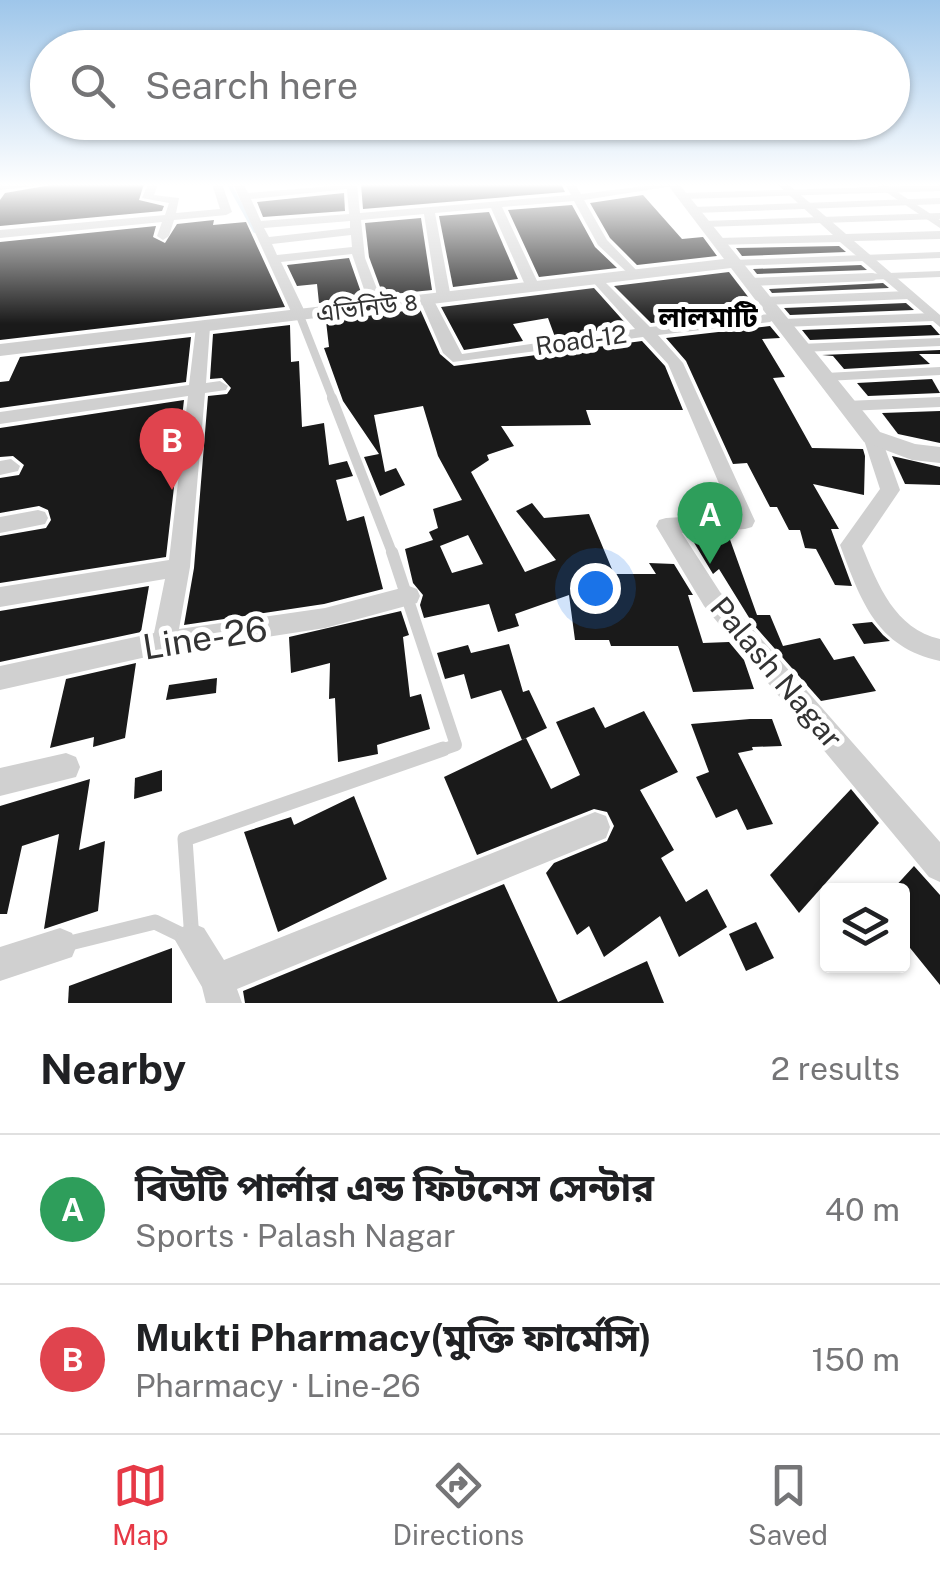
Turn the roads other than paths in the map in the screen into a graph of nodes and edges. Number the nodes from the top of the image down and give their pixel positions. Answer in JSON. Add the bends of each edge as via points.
{"nodes":[{"id":1,"x":33,"y":231,"type":"edge"},
{"id":2,"x":165,"y":231,"type":"edge"},
{"id":3,"x":260,"y":231,"type":"edge"},
{"id":4,"x":354,"y":231,"type":"joint"},
{"id":5,"x":431,"y":231,"type":"edge"},
{"id":6,"x":508,"y":231,"type":"edge"},
{"id":7,"x":595,"y":231,"type":"edge"},
{"id":8,"x":710,"y":231,"type":"edge"},
{"id":9,"x":837,"y":231,"type":"edge"},
{"id":10,"x":0,"y":234,"type":"edge"},
{"id":11,"x":940,"y":235,"type":"edge"},
{"id":12,"x":163,"y":236,"type":"dead end"},
{"id":13,"x":846,"y":239,"type":"junction"},
{"id":14,"x":264,"y":240,"type":"junction"},
{"id":15,"x":719,"y":242,"type":"junction"},
{"id":16,"x":358,"y":250,"type":"junction"},
{"id":17,"x":940,"y":255,"type":"edge"},
{"id":18,"x":865,"y":257,"type":"junction"},
{"id":19,"x":273,"y":259,"type":"junction"},
{"id":20,"x":734,"y":263,"type":"junction"},
{"id":21,"x":633,"y":274,"type":"junction"},
{"id":22,"x":940,"y":274,"type":"edge"},
{"id":23,"x":597,"y":278,"type":"junction"},
{"id":24,"x":888,"y":278,"type":"junction"},
{"id":25,"x":749,"y":282,"type":"junction"},
{"id":26,"x":532,"y":285,"type":"junction"},
{"id":27,"x":908,"y":295,"type":"junction"},
{"id":28,"x":436,"y":299,"type":"junction"},
{"id":29,"x":377,"y":307,"type":"junction"},
{"id":30,"x":772,"y":314,"type":"junction"},
{"id":31,"x":300,"y":316,"type":"junction"},
{"id":32,"x":937,"y":320,"type":"edge"},
{"id":33,"x":203,"y":327,"type":"junction"},
{"id":34,"x":646,"y":332,"type":"junction"},
{"id":35,"x":940,"y":342,"type":"edge"},
{"id":36,"x":801,"y":348,"type":"junction"},
{"id":37,"x":0,"y":350,"type":"edge"},
{"id":38,"x":940,"y":371,"type":"edge"},
{"id":39,"x":824,"y":377,"type":"junction"},
{"id":40,"x":220,"y":386,"type":"dead end"},
{"id":41,"x":193,"y":390,"type":"junction"},
{"id":42,"x":940,"y":402,"type":"edge"},
{"id":43,"x":846,"y":406,"type":"junction"},
{"id":44,"x":0,"y":418,"type":"edge"},
{"id":45,"x":872,"y":437,"type":"junction"},
{"id":46,"x":940,"y":455,"type":"edge"},
{"id":47,"x":38,"y":518,"type":"dead end"},
{"id":48,"x":0,"y":525,"type":"edge"},
{"id":49,"x":170,"y":569,"type":"dead end"},
{"id":50,"x":409,"y":596,"type":"junction"},
{"id":51,"x":0,"y":597,"type":"edge"},
{"id":52,"x":164,"y":642,"type":"junction"},
{"id":53,"x":940,"y":650,"type":"edge"},
{"id":54,"x":0,"y":678,"type":"edge"},
{"id":55,"x":66,"y":767,"type":"dead end"},
{"id":56,"x":0,"y":782,"type":"edge"},
{"id":57,"x":595,"y":827,"type":"dead end"},
{"id":58,"x":940,"y":866,"type":"edge"},
{"id":59,"x":192,"y":940,"type":"junction"},
{"id":60,"x":60,"y":945,"type":"joint"},
{"id":61,"x":0,"y":964,"type":"edge"},
{"id":62,"x":220,"y":992,"type":"edge"}],
"edges":[{"from":1,"to":10,"type":"street"},
{"from":2,"to":12,"type":"street"},
{"from":3,"to":14,"type":"street"},
{"from":4,"to":14,"type":"street"},
{"from":4,"to":16,"type":"street"},
{"from":5,"to":28,"type":"street"},
{"from":6,"to":26,"type":"street"},
{"from":7,"to":21,"type":"street"},
{"from":8,"to":15,"type":"street"},
{"from":9,"to":13,"type":"street"},
{"from":11,"to":13,"type":"street"},
{"from":13,"to":15,"type":"street"},
{"from":13,"to":18,"type":"street"},
{"from":14,"to":19,"type":"street"},
{"from":15,"to":20,"type":"street"},
{"from":16,"to":19,"type":"street"},
{"from":16,"to":29,"type":"street"},
{"from":17,"to":18,"type":"lane"},
{"from":18,"to":20,"type":"lane"},
{"from":18,"to":24,"type":"street"},
{"from":19,"to":31,"type":"street"},
{"from":20,"to":21,"type":"street","name":"এভিনিউ ৪"},
{"from":20,"to":25,"type":"street"},
{"from":21,"to":23,"type":"street","name":"এভিনিউ ৪"},
{"from":22,"to":24,"type":"lane"},
{"from":23,"to":26,"type":"street","name":"এভিনিউ ৪"},
{"from":23,"to":34,"type":"street","name":"Palash Nagar"},
{"from":24,"to":25,"type":"lane"},
{"from":24,"to":27,"type":"street"},
{"from":25,"to":30,"type":"street"},
{"from":26,"to":28,"type":"street","name":"এভিনিউ ৪"},
{"from":27,"to":30,"type":"lane"},
{"from":27,"to":32,"type":"street"},
{"from":28,"to":29,"type":"street","name":"এভিনিউ ৪"},
{"from":28,"to":34,"type":"street","name":"Road-12","via":[[451,353],[459,359]]},
{"from":29,"to":31,"type":"street","name":"এভিনিউ ৪"},
{"from":30,"to":32,"type":"lane"},
{"from":30,"to":34,"type":"street","name":"Road-12"},
{"from":30,"to":36,"type":"street"},
{"from":31,"to":33,"type":"street","name":"এভিনিউ ৪"},
{"from":31,"to":50,"type":"lane"},
{"from":33,"to":37,"type":"street","name":"এভিনিউ ৪"},
{"from":33,"to":41,"type":"street"},
{"from":34,"to":58,"type":"street","name":"Palash Nagar","via":[[675,363],[745,521],[666,526],[712,599]]},
{"from":35,"to":36,"type":"lane"},
{"from":36,"to":39,"type":"street"},
{"from":38,"to":39,"type":"lane"},
{"from":39,"to":43,"type":"street"},
{"from":40,"to":41,"type":"street"},
{"from":41,"to":44,"type":"street"},
{"from":41,"to":52,"type":"street","via":[[179,567]]},
{"from":42,"to":43,"type":"lane"},
{"from":43,"to":45,"type":"street"},
{"from":45,"to":46,"type":"street"},
{"from":45,"to":53,"type":"street","via":[[890,490],[851,545],[875,606],[908,638]]},
{"from":47,"to":48,"type":"street"},
{"from":49,"to":51,"type":"street"},
{"from":50,"to":52,"type":"street","name":"Line-26","via":[[310,621]]},
{"from":50,"to":59,"type":"lane","via":[[456,746],[185,839]]},
{"from":52,"to":54,"type":"street","name":"Line-26"},
{"from":55,"to":56,"type":"street"},
{"from":57,"to":62,"type":"street"},
{"from":59,"to":60,"type":"lane","via":[[156,922]]},
{"from":59,"to":62,"type":"street"},
{"from":60,"to":61,"type":"street"}]}
